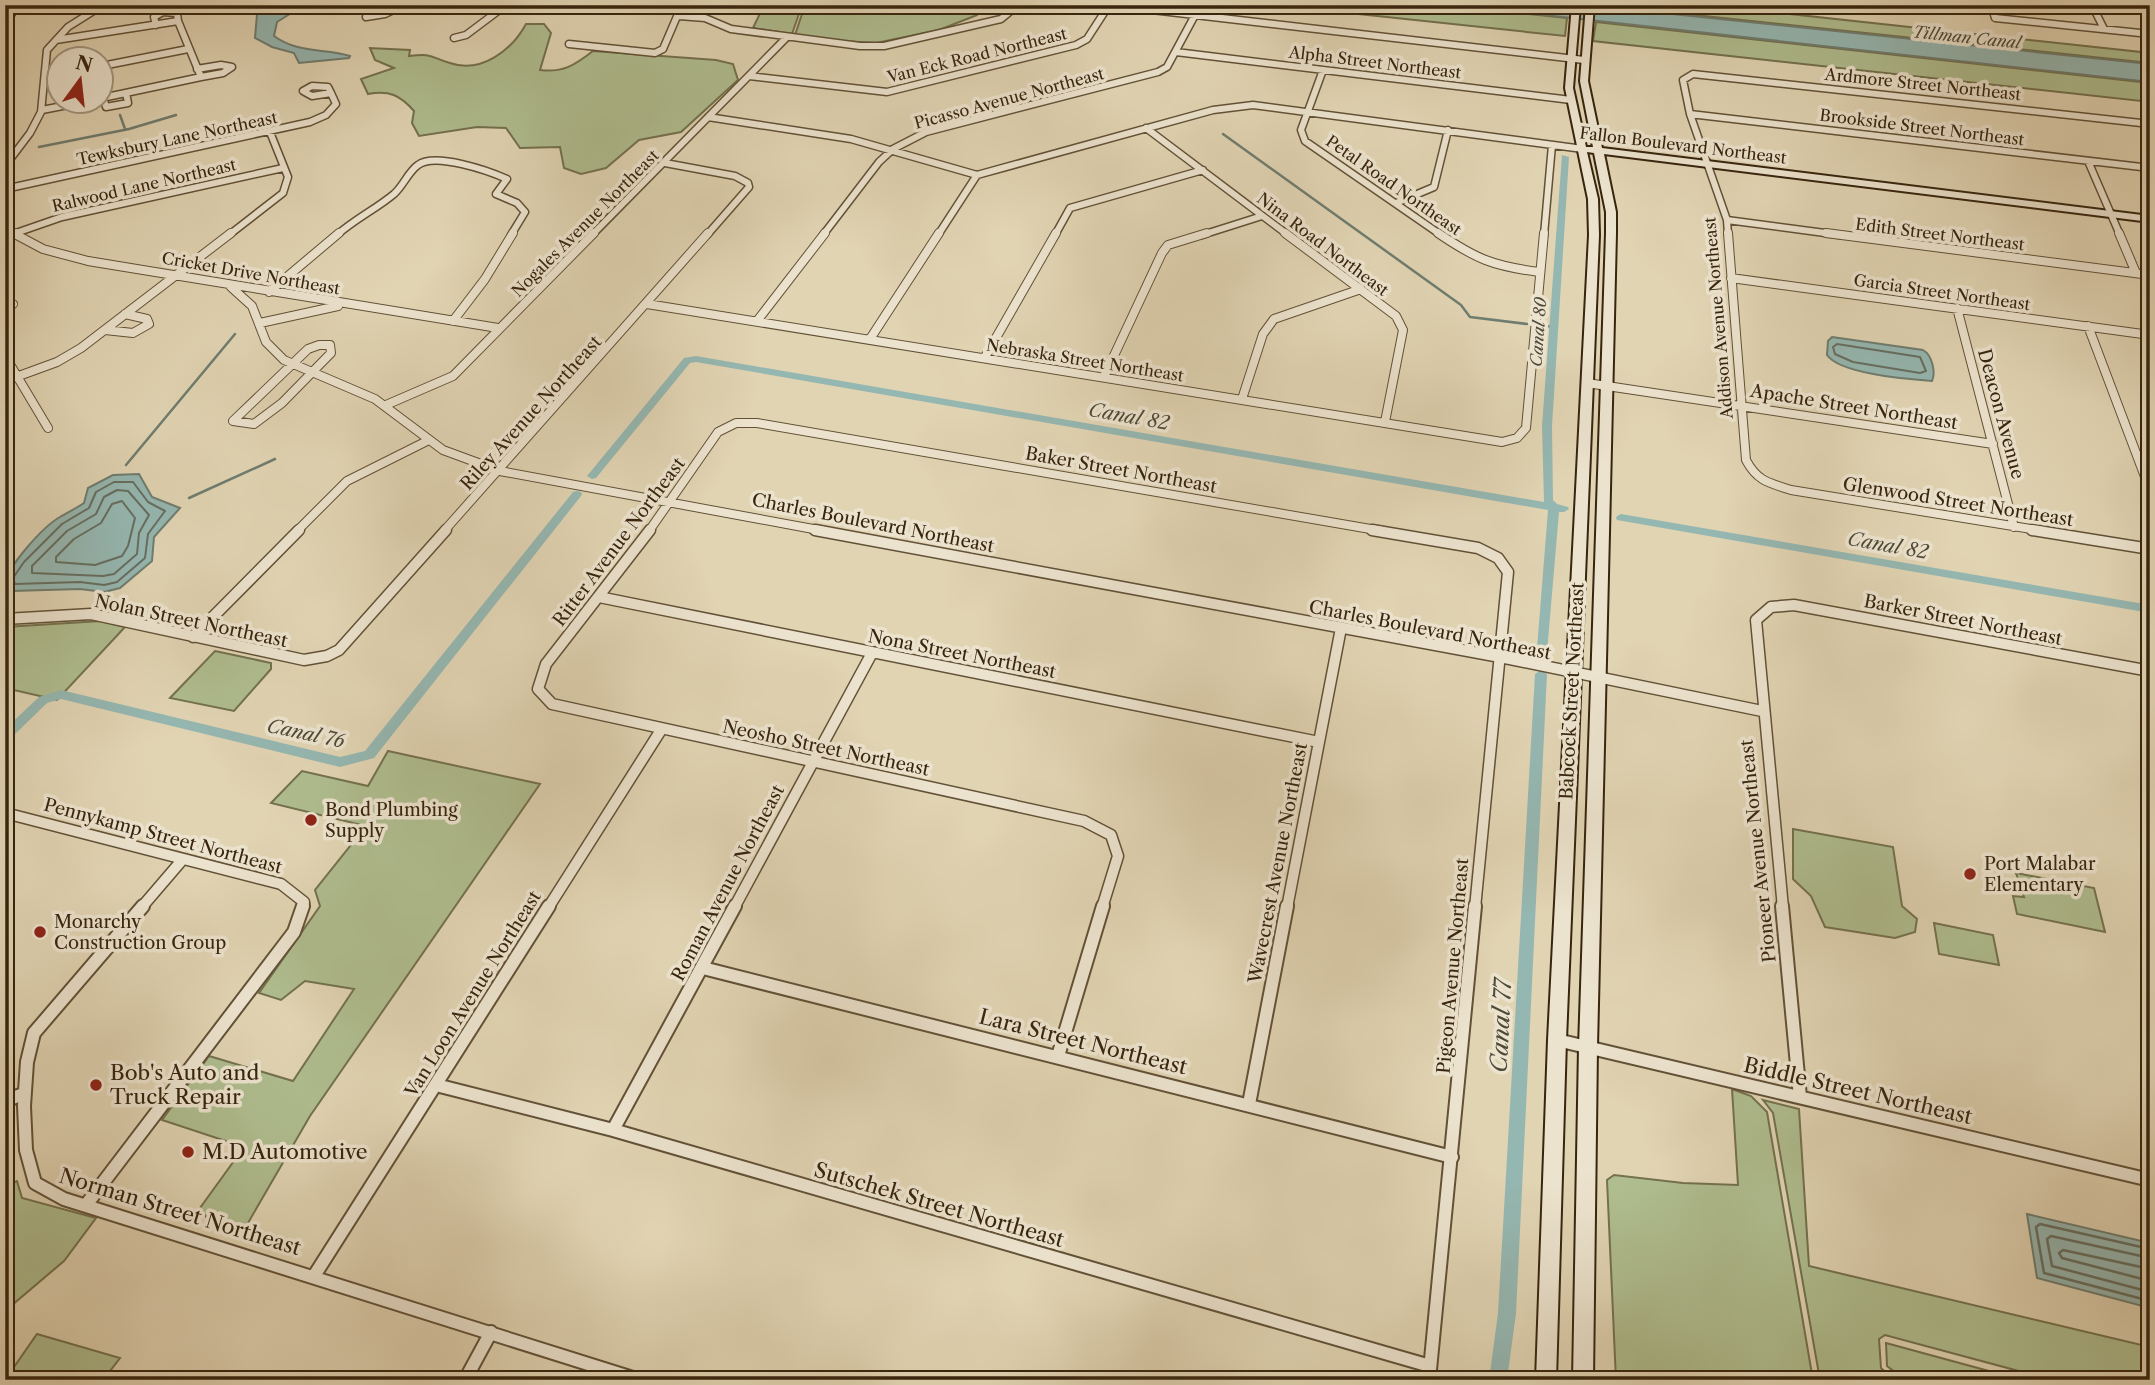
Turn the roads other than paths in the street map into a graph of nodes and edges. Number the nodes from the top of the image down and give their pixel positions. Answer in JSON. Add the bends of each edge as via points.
{"nodes":[{"id":1,"x":14,"y":5,"type":"edge"},
{"id":2,"x":103,"y":5,"type":"edge"},
{"id":3,"x":404,"y":5,"type":"edge"},
{"id":4,"x":506,"y":5,"type":"edge"},
{"id":5,"x":667,"y":5,"type":"edge"},
{"id":6,"x":1018,"y":5,"type":"edge"},
{"id":7,"x":1109,"y":5,"type":"edge"},
{"id":8,"x":1576,"y":5,"type":"edge"},
{"id":9,"x":1590,"y":5,"type":"edge"},
{"id":10,"x":1991,"y":5,"type":"edge"},
{"id":11,"x":2092,"y":5,"type":"edge"},
{"id":12,"x":683,"y":6,"type":"edge"},
{"id":13,"x":1195,"y":15,"type":"junction"},
{"id":14,"x":679,"y":16,"type":"junction"},
{"id":15,"x":366,"y":17,"type":"dead end"},
{"id":16,"x":178,"y":21,"type":"junction"},
{"id":17,"x":5,"y":24,"type":"edge"},
{"id":18,"x":156,"y":25,"type":"junction"},
{"id":19,"x":2107,"y":29,"type":"junction"},
{"id":20,"x":2150,"y":34,"type":"edge"},
{"id":21,"x":787,"y":37,"type":"junction"},
{"id":22,"x":454,"y":38,"type":"dead end"},
{"id":23,"x":56,"y":40,"type":"junction"},
{"id":24,"x":569,"y":44,"type":"dead end"},
{"id":25,"x":52,"y":46,"type":"edge"},
{"id":26,"x":188,"y":49,"type":"junction"},
{"id":27,"x":1176,"y":52,"type":"junction"},
{"id":28,"x":46,"y":56,"type":"edge"},
{"id":29,"x":1570,"y":58,"type":"junction"},
{"id":30,"x":1584,"y":60,"type":"junction"},
{"id":31,"x":116,"y":63,"type":"edge"},
{"id":32,"x":197,"y":69,"type":"junction"},
{"id":33,"x":1323,"y":70,"type":"junction"},
{"id":34,"x":1693,"y":74,"type":"joint"},
{"id":35,"x":46,"y":76,"type":"joint"},
{"id":36,"x":749,"y":76,"type":"junction"},
{"id":37,"x":201,"y":77,"type":"junction"},
{"id":38,"x":126,"y":93,"type":"junction"},
{"id":39,"x":331,"y":93,"type":"dead end"},
{"id":40,"x":116,"y":95,"type":"edge"},
{"id":41,"x":1571,"y":100,"type":"junction"},
{"id":42,"x":116,"y":107,"type":"edge"},
{"id":43,"x":46,"y":109,"type":"edge"},
{"id":44,"x":42,"y":110,"type":"junction"},
{"id":45,"x":1307,"y":112,"type":"junction"},
{"id":46,"x":1690,"y":114,"type":"junction"},
{"id":47,"x":708,"y":117,"type":"junction"},
{"id":48,"x":2150,"y":124,"type":"edge"},
{"id":49,"x":1146,"y":128,"type":"junction"},
{"id":50,"x":1448,"y":130,"type":"junction"},
{"id":51,"x":270,"y":132,"type":"junction"},
{"id":52,"x":1552,"y":145,"type":"junction"},
{"id":53,"x":893,"y":149,"type":"junction"},
{"id":54,"x":1583,"y":149,"type":"junction"},
{"id":55,"x":1598,"y":150,"type":"junction"},
{"id":56,"x":2088,"y":161,"type":"junction"},
{"id":57,"x":665,"y":163,"type":"junction"},
{"id":58,"x":1708,"y":164,"type":"junction"},
{"id":59,"x":5,"y":166,"type":"edge"},
{"id":60,"x":283,"y":168,"type":"junction"},
{"id":61,"x":2150,"y":168,"type":"edge"},
{"id":62,"x":1203,"y":170,"type":"junction"},
{"id":63,"x":977,"y":174,"type":"junction"},
{"id":64,"x":5,"y":189,"type":"edge"},
{"id":65,"x":1396,"y":202,"type":"junction"},
{"id":66,"x":2111,"y":215,"type":"junction"},
{"id":67,"x":1262,"y":216,"type":"junction"},
{"id":68,"x":2150,"y":219,"type":"edge"},
{"id":69,"x":1727,"y":220,"type":"junction"},
{"id":70,"x":5,"y":227,"type":"edge"},
{"id":71,"x":13,"y":234,"type":"junction"},
{"id":72,"x":1539,"y":272,"type":"junction"},
{"id":73,"x":177,"y":274,"type":"junction"},
{"id":74,"x":2136,"y":274,"type":"junction"},
{"id":75,"x":2150,"y":275,"type":"edge"},
{"id":76,"x":1731,"y":278,"type":"junction"},
{"id":77,"x":231,"y":286,"type":"junction"},
{"id":78,"x":1361,"y":289,"type":"junction"},
{"id":79,"x":269,"y":292,"type":"junction"},
{"id":80,"x":13,"y":304,"type":"dead end"},
{"id":81,"x":648,"y":304,"type":"junction"},
{"id":82,"x":349,"y":305,"type":"junction"},
{"id":83,"x":1958,"y":308,"type":"junction"},
{"id":84,"x":5,"y":309,"type":"edge"},
{"id":85,"x":125,"y":314,"type":"junction"},
{"id":86,"x":453,"y":321,"type":"junction"},
{"id":87,"x":757,"y":321,"type":"junction"},
{"id":88,"x":260,"y":323,"type":"junction"},
{"id":89,"x":2088,"y":326,"type":"junction"},
{"id":90,"x":498,"y":328,"type":"junction"},
{"id":91,"x":105,"y":330,"type":"junction"},
{"id":92,"x":2150,"y":335,"type":"edge"},
{"id":93,"x":870,"y":339,"type":"junction"},
{"id":94,"x":5,"y":356,"type":"edge"},
{"id":95,"x":985,"y":358,"type":"junction"},
{"id":96,"x":292,"y":364,"type":"junction"},
{"id":97,"x":18,"y":376,"type":"junction"},
{"id":98,"x":311,"y":376,"type":"junction"},
{"id":99,"x":1104,"y":377,"type":"junction"},
{"id":100,"x":5,"y":381,"type":"edge"},
{"id":101,"x":1587,"y":383,"type":"junction"},
{"id":102,"x":1607,"y":386,"type":"junction"},
{"id":103,"x":1242,"y":399,"type":"junction"},
{"id":104,"x":386,"y":405,"type":"junction"},
{"id":105,"x":1739,"y":405,"type":"junction"},
{"id":106,"x":1385,"y":422,"type":"junction"},
{"id":107,"x":736,"y":423,"type":"joint"},
{"id":108,"x":48,"y":428,"type":"dead end"},
{"id":109,"x":427,"y":441,"type":"junction"},
{"id":110,"x":1993,"y":444,"type":"junction"},
{"id":111,"x":500,"y":471,"type":"junction"},
{"id":112,"x":1762,"y":481,"type":"joint"},
{"id":113,"x":2150,"y":489,"type":"edge"},
{"id":114,"x":672,"y":501,"type":"junction"},
{"id":115,"x":2014,"y":527,"type":"junction"},
{"id":116,"x":2150,"y":549,"type":"edge"},
{"id":117,"x":1498,"y":558,"type":"joint"},
{"id":118,"x":599,"y":597,"type":"junction"},
{"id":119,"x":1770,"y":607,"type":"joint"},
{"id":120,"x":5,"y":619,"type":"edge"},
{"id":121,"x":1341,"y":628,"type":"junction"},
{"id":122,"x":193,"y":637,"type":"junction"},
{"id":123,"x":872,"y":653,"type":"junction"},
{"id":124,"x":327,"y":656,"type":"joint"},
{"id":125,"x":1500,"y":657,"type":"junction"},
{"id":126,"x":2150,"y":671,"type":"edge"},
{"id":127,"x":1573,"y":674,"type":"junction"},
{"id":128,"x":1599,"y":680,"type":"junction"},
{"id":129,"x":538,"y":689,"type":"joint"},
{"id":130,"x":1762,"y":711,"type":"junction"},
{"id":131,"x":661,"y":730,"type":"junction"},
{"id":132,"x":1319,"y":743,"type":"junction"},
{"id":133,"x":811,"y":762,"type":"junction"},
{"id":134,"x":5,"y":813,"type":"edge"},
{"id":135,"x":183,"y":859,"type":"junction"},
{"id":136,"x":703,"y":968,"type":"junction"},
{"id":137,"x":1557,"y":1040,"type":"junction"},
{"id":138,"x":1588,"y":1047,"type":"junction"},
{"id":139,"x":1058,"y":1056,"type":"junction"},
{"id":140,"x":436,"y":1085,"type":"junction"},
{"id":141,"x":23,"y":1094,"type":"junction"},
{"id":142,"x":1800,"y":1097,"type":"junction"},
{"id":143,"x":5,"y":1101,"type":"edge"},
{"id":144,"x":1249,"y":1104,"type":"junction"},
{"id":145,"x":613,"y":1130,"type":"junction"},
{"id":146,"x":1452,"y":1157,"type":"junction"},
{"id":147,"x":2150,"y":1180,"type":"edge"},
{"id":148,"x":86,"y":1205,"type":"junction"},
{"id":149,"x":314,"y":1276,"type":"junction"},
{"id":150,"x":491,"y":1332,"type":"junction"},
{"id":151,"x":1547,"y":1352,"type":"junction"},
{"id":152,"x":1430,"y":1373,"type":"edge"},
{"id":153,"x":465,"y":1380,"type":"edge"},
{"id":154,"x":639,"y":1380,"type":"edge"},
{"id":155,"x":1546,"y":1380,"type":"edge"},
{"id":156,"x":1557,"y":1380,"type":"edge"},
{"id":157,"x":1583,"y":1380,"type":"edge"}],
"edges":[{"from":1,"to":17,"type":"highway"},
{"from":2,"to":23,"type":"street"},
{"from":3,"to":15,"type":"street"},
{"from":4,"to":22,"type":"street","via":[[466,35]]},
{"from":5,"to":12,"type":"street"},
{"from":6,"to":21,"type":"street","via":[[1001,19],[884,46]]},
{"from":7,"to":13,"type":"street"},
{"from":7,"to":36,"type":"street","name":"Van Eck Road Northeast","via":[[1087,39],[1076,45],[887,92]]},
{"from":8,"to":29,"type":"main road","name":"Babcock Street Northeast"},
{"from":9,"to":30,"type":"main road","name":"Babcock Street Northeast"},
{"from":10,"to":19,"type":"street","via":[[1995,18]]},
{"from":11,"to":19,"type":"street"},
{"from":12,"to":14,"type":"street"},
{"from":13,"to":27,"type":"street","name":"Picasso Avenue Northeast"},
{"from":13,"to":29,"type":"street"},
{"from":14,"to":21,"type":"street"},
{"from":14,"to":24,"type":"street","via":[[663,49],[655,53]]},
{"from":16,"to":18,"type":"street"},
{"from":16,"to":18,"type":"street","via":[[177,13],[163,12],[154,16]]},
{"from":16,"to":26,"type":"street"},
{"from":18,"to":23,"type":"street"},
{"from":19,"to":20,"type":"street"},
{"from":21,"to":36,"type":"street","name":"Nogales Avenue Northeast"},
{"from":23,"to":25,"type":"street"},
{"from":26,"to":31,"type":"street"},
{"from":26,"to":32,"type":"street"},
{"from":27,"to":33,"type":"street","name":"Alpha Street Northeast"},
{"from":27,"to":53,"type":"street","name":"Picasso Avenue Northeast","via":[[1158,72],[926,132]]},
{"from":28,"to":35,"type":"street"},
{"from":29,"to":30,"type":"street"},
{"from":29,"to":41,"type":"main road","name":"Babcock Street Northeast"},
{"from":30,"to":55,"type":"main road","name":"Babcock Street Northeast","via":[[1585,95]]},
{"from":32,"to":37,"type":"street"},
{"from":32,"to":37,"type":"street","via":[[232,67]]},
{"from":33,"to":41,"type":"street","name":"Alpha Street Northeast"},
{"from":33,"to":45,"type":"street","name":"Petal Road Northeast"},
{"from":34,"to":46,"type":"street","name":"Addison Avenue Northeast","via":[[1683,80]]},
{"from":34,"to":48,"type":"street","name":"Ardmore Street Northeast"},
{"from":35,"to":44,"type":"street"},
{"from":36,"to":47,"type":"street","name":"Nogales Avenue Northeast"},
{"from":37,"to":38,"type":"street"},
{"from":38,"to":40,"type":"street"},
{"from":38,"to":42,"type":"street","via":[[128,103]]},
{"from":39,"to":51,"type":"street","name":"Tewksbury Lane Northeast","via":[[336,104],[326,116]]},
{"from":41,"to":54,"type":"main road","name":"Babcock Street Northeast"},
{"from":43,"to":44,"type":"street"},
{"from":44,"to":59,"type":"street"},
{"from":45,"to":49,"type":"street","name":"Fallon Boulevard Northeast","via":[[1243,105]]},
{"from":45,"to":50,"type":"street","name":"Fallon Boulevard Northeast"},
{"from":45,"to":65,"type":"street","name":"Petal Road Northeast","via":[[1301,130],[1305,141]]},
{"from":46,"to":56,"type":"street","name":"Brookside Street Northeast"},
{"from":46,"to":58,"type":"street","name":"Addison Avenue Northeast"},
{"from":47,"to":53,"type":"street"},
{"from":47,"to":57,"type":"street","name":"Nogales Avenue Northeast"},
{"from":49,"to":62,"type":"street","name":"Nina Road Northeast"},
{"from":49,"to":63,"type":"street","name":"Fallon Boulevard Northeast"},
{"from":50,"to":52,"type":"street","name":"Fallon Boulevard Northeast"},
{"from":50,"to":65,"type":"street","via":[[1434,187]]},
{"from":51,"to":60,"type":"street"},
{"from":51,"to":64,"type":"street","name":"Tewksbury Lane Northeast"},
{"from":52,"to":54,"type":"street","name":"Fallon Boulevard Northeast"},
{"from":52,"to":72,"type":"street"},
{"from":53,"to":63,"type":"street"},
{"from":53,"to":87,"type":"street","name":"Picasso Avenue Northeast"},
{"from":54,"to":55,"type":"main road","name":"Fallon Boulevard Northeast"},
{"from":54,"to":101,"type":"main road","name":"Babcock Street Northeast","via":[[1593,199],[1594,235]]},
{"from":55,"to":58,"type":"main road","name":"Fallon Boulevard Northeast"},
{"from":55,"to":102,"type":"main road","name":"Babcock Street Northeast","via":[[1611,212]]},
{"from":56,"to":61,"type":"street","name":"Brookside Street Northeast"},
{"from":56,"to":66,"type":"street"},
{"from":57,"to":81,"type":"street","name":"Riley Avenue Northeast","via":[[735,176],[749,187]]},
{"from":57,"to":90,"type":"street","name":"Nogales Avenue Northeast"},
{"from":58,"to":66,"type":"main road","name":"Fallon Boulevard Northeast"},
{"from":58,"to":69,"type":"street","name":"Addison Avenue Northeast"},
{"from":60,"to":71,"type":"street","name":"Ralwood Lane Northeast","via":[[62,217]]},
{"from":60,"to":73,"type":"street","via":[[288,187],[283,192]]},
{"from":62,"to":67,"type":"street","name":"Nina Road Northeast"},
{"from":62,"to":95,"type":"street","via":[[1070,208]]},
{"from":63,"to":93,"type":"street"},
{"from":65,"to":72,"type":"street","name":"Petal Road Northeast","via":[[1473,257],[1501,267]]},
{"from":66,"to":68,"type":"main road","name":"Fallon Boulevard Northeast"},
{"from":66,"to":74,"type":"street"},
{"from":67,"to":78,"type":"street","name":"Nina Road Northeast"},
{"from":67,"to":99,"type":"street","via":[[1168,246]]},
{"from":69,"to":74,"type":"street","name":"Edith Street Northeast"},
{"from":69,"to":76,"type":"street","name":"Addison Avenue Northeast"},
{"from":70,"to":71,"type":"street","name":"Cricket Drive Northeast"},
{"from":71,"to":73,"type":"street","name":"Cricket Drive Northeast","via":[[62,255]]},
{"from":72,"to":106,"type":"street","name":"Nebraska Street Northeast","via":[[1527,428],[1517,438],[1502,442]]},
{"from":73,"to":77,"type":"street","name":"Cricket Drive Northeast"},
{"from":73,"to":85,"type":"street"},
{"from":74,"to":75,"type":"street","name":"Edith Street Northeast"},
{"from":76,"to":83,"type":"street","name":"Garcia Street Northeast"},
{"from":76,"to":105,"type":"street","name":"Addison Avenue Northeast"},
{"from":77,"to":79,"type":"street","name":"Cricket Drive Northeast"},
{"from":77,"to":88,"type":"street","name":"Charles Boulevard Northeast","via":[[252,307]]},
{"from":78,"to":103,"type":"street","via":[[1274,319],[1264,334]]},
{"from":78,"to":106,"type":"street","name":"Nina Road Northeast","via":[[1396,316],[1403,330]]},
{"from":79,"to":82,"type":"street","name":"Cricket Drive Northeast"},
{"from":79,"to":86,"type":"street","via":[[396,192],[417,164],[449,160],[507,179],[496,194],[517,202],[525,212],[485,279]]},
{"from":80,"to":84,"type":"street"},
{"from":81,"to":87,"type":"street","name":"Nebraska Street Northeast"},
{"from":81,"to":111,"type":"street","name":"Riley Avenue Northeast"},
{"from":82,"to":86,"type":"street","name":"Cricket Drive Northeast"},
{"from":82,"to":88,"type":"street"},
{"from":83,"to":89,"type":"street","name":"Garcia Street Northeast"},
{"from":83,"to":110,"type":"street","name":"Deacon Avenue"},
{"from":85,"to":91,"type":"street"},
{"from":85,"to":91,"type":"street","via":[[147,319],[149,324],[133,333]]},
{"from":86,"to":90,"type":"street","name":"Cricket Drive Northeast"},
{"from":87,"to":93,"type":"street","name":"Nebraska Street Northeast"},
{"from":88,"to":96,"type":"street","name":"Charles Boulevard Northeast","via":[[267,344]]},
{"from":89,"to":92,"type":"street","name":"Garcia Street Northeast"},
{"from":89,"to":113,"type":"street"},
{"from":90,"to":104,"type":"street","name":"Nogales Avenue Northeast","via":[[453,376]]},
{"from":91,"to":97,"type":"street","via":[[69,356]]},
{"from":93,"to":95,"type":"street","name":"Nebraska Street Northeast"},
{"from":94,"to":97,"type":"street"},
{"from":95,"to":99,"type":"street","name":"Nebraska Street Northeast"},
{"from":96,"to":98,"type":"street","name":"Charles Boulevard Northeast"},
{"from":96,"to":98,"type":"street","via":[[308,349],[330,345],[331,353]]},
{"from":96,"to":98,"type":"street","via":[[233,421],[255,424]]},
{"from":97,"to":100,"type":"street"},
{"from":97,"to":108,"type":"street"},
{"from":98,"to":104,"type":"street","name":"Charles Boulevard Northeast"},
{"from":99,"to":103,"type":"street","name":"Nebraska Street Northeast"},
{"from":101,"to":102,"type":"street","name":"Apache Street Northeast"},
{"from":101,"to":127,"type":"main road","name":"Babcock Street Northeast"},
{"from":102,"to":105,"type":"street","name":"Apache Street Northeast"},
{"from":102,"to":128,"type":"main road","name":"Babcock Street Northeast"},
{"from":103,"to":106,"type":"street","name":"Nebraska Street Northeast"},
{"from":104,"to":109,"type":"street","name":"Charles Boulevard Northeast"},
{"from":105,"to":110,"type":"street","name":"Apache Street Northeast"},
{"from":105,"to":112,"type":"street","name":"Addison Avenue Northeast","via":[[1746,460]]},
{"from":107,"to":114,"type":"street","name":"Ritter Avenue Northeast","via":[[718,432]]},
{"from":107,"to":117,"type":"street","name":"Baker Street Northeast","via":[[1464,546]]},
{"from":109,"to":111,"type":"street","name":"Charles Boulevard Northeast"},
{"from":109,"to":122,"type":"street","via":[[348,481]]},
{"from":110,"to":115,"type":"street","name":"Deacon Avenue"},
{"from":111,"to":114,"type":"street","name":"Charles Boulevard Northeast"},
{"from":111,"to":124,"type":"street","name":"Riley Avenue Northeast","via":[[347,642]]},
{"from":112,"to":115,"type":"street","name":"Glenwood Street Northeast","via":[[1791,490]]},
{"from":114,"to":118,"type":"street","name":"Ritter Avenue Northeast"},
{"from":114,"to":121,"type":"street","name":"Charles Boulevard Northeast"},
{"from":115,"to":116,"type":"street","name":"Glenwood Street Northeast"},
{"from":117,"to":125,"type":"street","name":"Pigeon Avenue Northeast","via":[[1508,572]]},
{"from":118,"to":123,"type":"street","name":"Nona Street Northeast"},
{"from":118,"to":129,"type":"street","name":"Ritter Avenue Northeast","via":[[546,664]]},
{"from":119,"to":126,"type":"street","name":"Barker Street Northeast","via":[[1794,605]]},
{"from":119,"to":130,"type":"street","name":"Pioneer Avenue Northeast","via":[[1756,620]]},
{"from":120,"to":122,"type":"street","name":"Nolan Street Northeast","via":[[91,614]]},
{"from":121,"to":125,"type":"street","name":"Charles Boulevard Northeast"},
{"from":121,"to":132,"type":"street","name":"Wavecrest Avenue Northeast"},
{"from":122,"to":124,"type":"street","name":"Nolan Street Northeast","via":[[285,658]]},
{"from":123,"to":132,"type":"street","name":"Nona Street Northeast"},
{"from":123,"to":133,"type":"street","name":"Roman Avenue Northeast"},
{"from":125,"to":127,"type":"street","name":"Charles Boulevard Northeast"},
{"from":125,"to":146,"type":"street","name":"Pigeon Avenue Northeast"},
{"from":127,"to":128,"type":"street","name":"Charles Boulevard Northeast"},
{"from":127,"to":137,"type":"main road","name":"Babcock Street Northeast"},
{"from":128,"to":130,"type":"street","name":"Charles Boulevard Northeast"},
{"from":128,"to":138,"type":"main road","name":"Babcock Street Northeast"},
{"from":129,"to":131,"type":"street","name":"Neosho Street Northeast","via":[[552,704]]},
{"from":130,"to":142,"type":"street","name":"Pioneer Avenue Northeast"},
{"from":131,"to":133,"type":"street","name":"Neosho Street Northeast"},
{"from":131,"to":140,"type":"street","name":"Van Loon Avenue Northeast"},
{"from":132,"to":144,"type":"street","name":"Wavecrest Avenue Northeast"},
{"from":133,"to":136,"type":"street","name":"Roman Avenue Northeast"},
{"from":133,"to":139,"type":"street","name":"Neosho Street Northeast","via":[[1084,821],[1111,835],[1118,856]]},
{"from":134,"to":135,"type":"street","name":"Pennykamp Street Northeast"},
{"from":135,"to":141,"type":"street","name":"Norman Street Northeast","via":[[34,1033],[27,1046]]},
{"from":135,"to":148,"type":"street","name":"Pennykamp Street Northeast","via":[[281,884],[298,894],[304,905],[295,932]]},
{"from":136,"to":139,"type":"street","name":"Lara Street Northeast"},
{"from":136,"to":145,"type":"street","name":"Roman Avenue Northeast"},
{"from":137,"to":138,"type":"street","name":"Biddle Street Northeast"},
{"from":137,"to":151,"type":"main road","name":"Babcock Street Northeast"},
{"from":138,"to":142,"type":"street","name":"Biddle Street Northeast"},
{"from":138,"to":157,"type":"main road","name":"Babcock Street Northeast"},
{"from":139,"to":144,"type":"street","name":"Lara Street Northeast"},
{"from":140,"to":145,"type":"street","name":"Sutschek Street Northeast"},
{"from":140,"to":149,"type":"street","name":"Van Loon Avenue Northeast"},
{"from":141,"to":143,"type":"street"},
{"from":141,"to":148,"type":"street","name":"Norman Street Northeast","via":[[33,1181],[43,1191]]},
{"from":142,"to":147,"type":"street","name":"Biddle Street Northeast"},
{"from":144,"to":146,"type":"street","name":"Lara Street Northeast"},
{"from":145,"to":152,"type":"street","name":"Sutschek Street Northeast"},
{"from":146,"to":152,"type":"street","name":"Pigeon Avenue Northeast"},
{"from":148,"to":149,"type":"street","name":"Norman Street Northeast"},
{"from":149,"to":150,"type":"street","name":"Norman Street Northeast"},
{"from":150,"to":153,"type":"street"},
{"from":150,"to":154,"type":"street","name":"Norman Street Northeast"},
{"from":151,"to":155,"type":"main road","name":"Babcock Street Northeast"},
{"from":151,"to":156,"type":"main road"}]}
